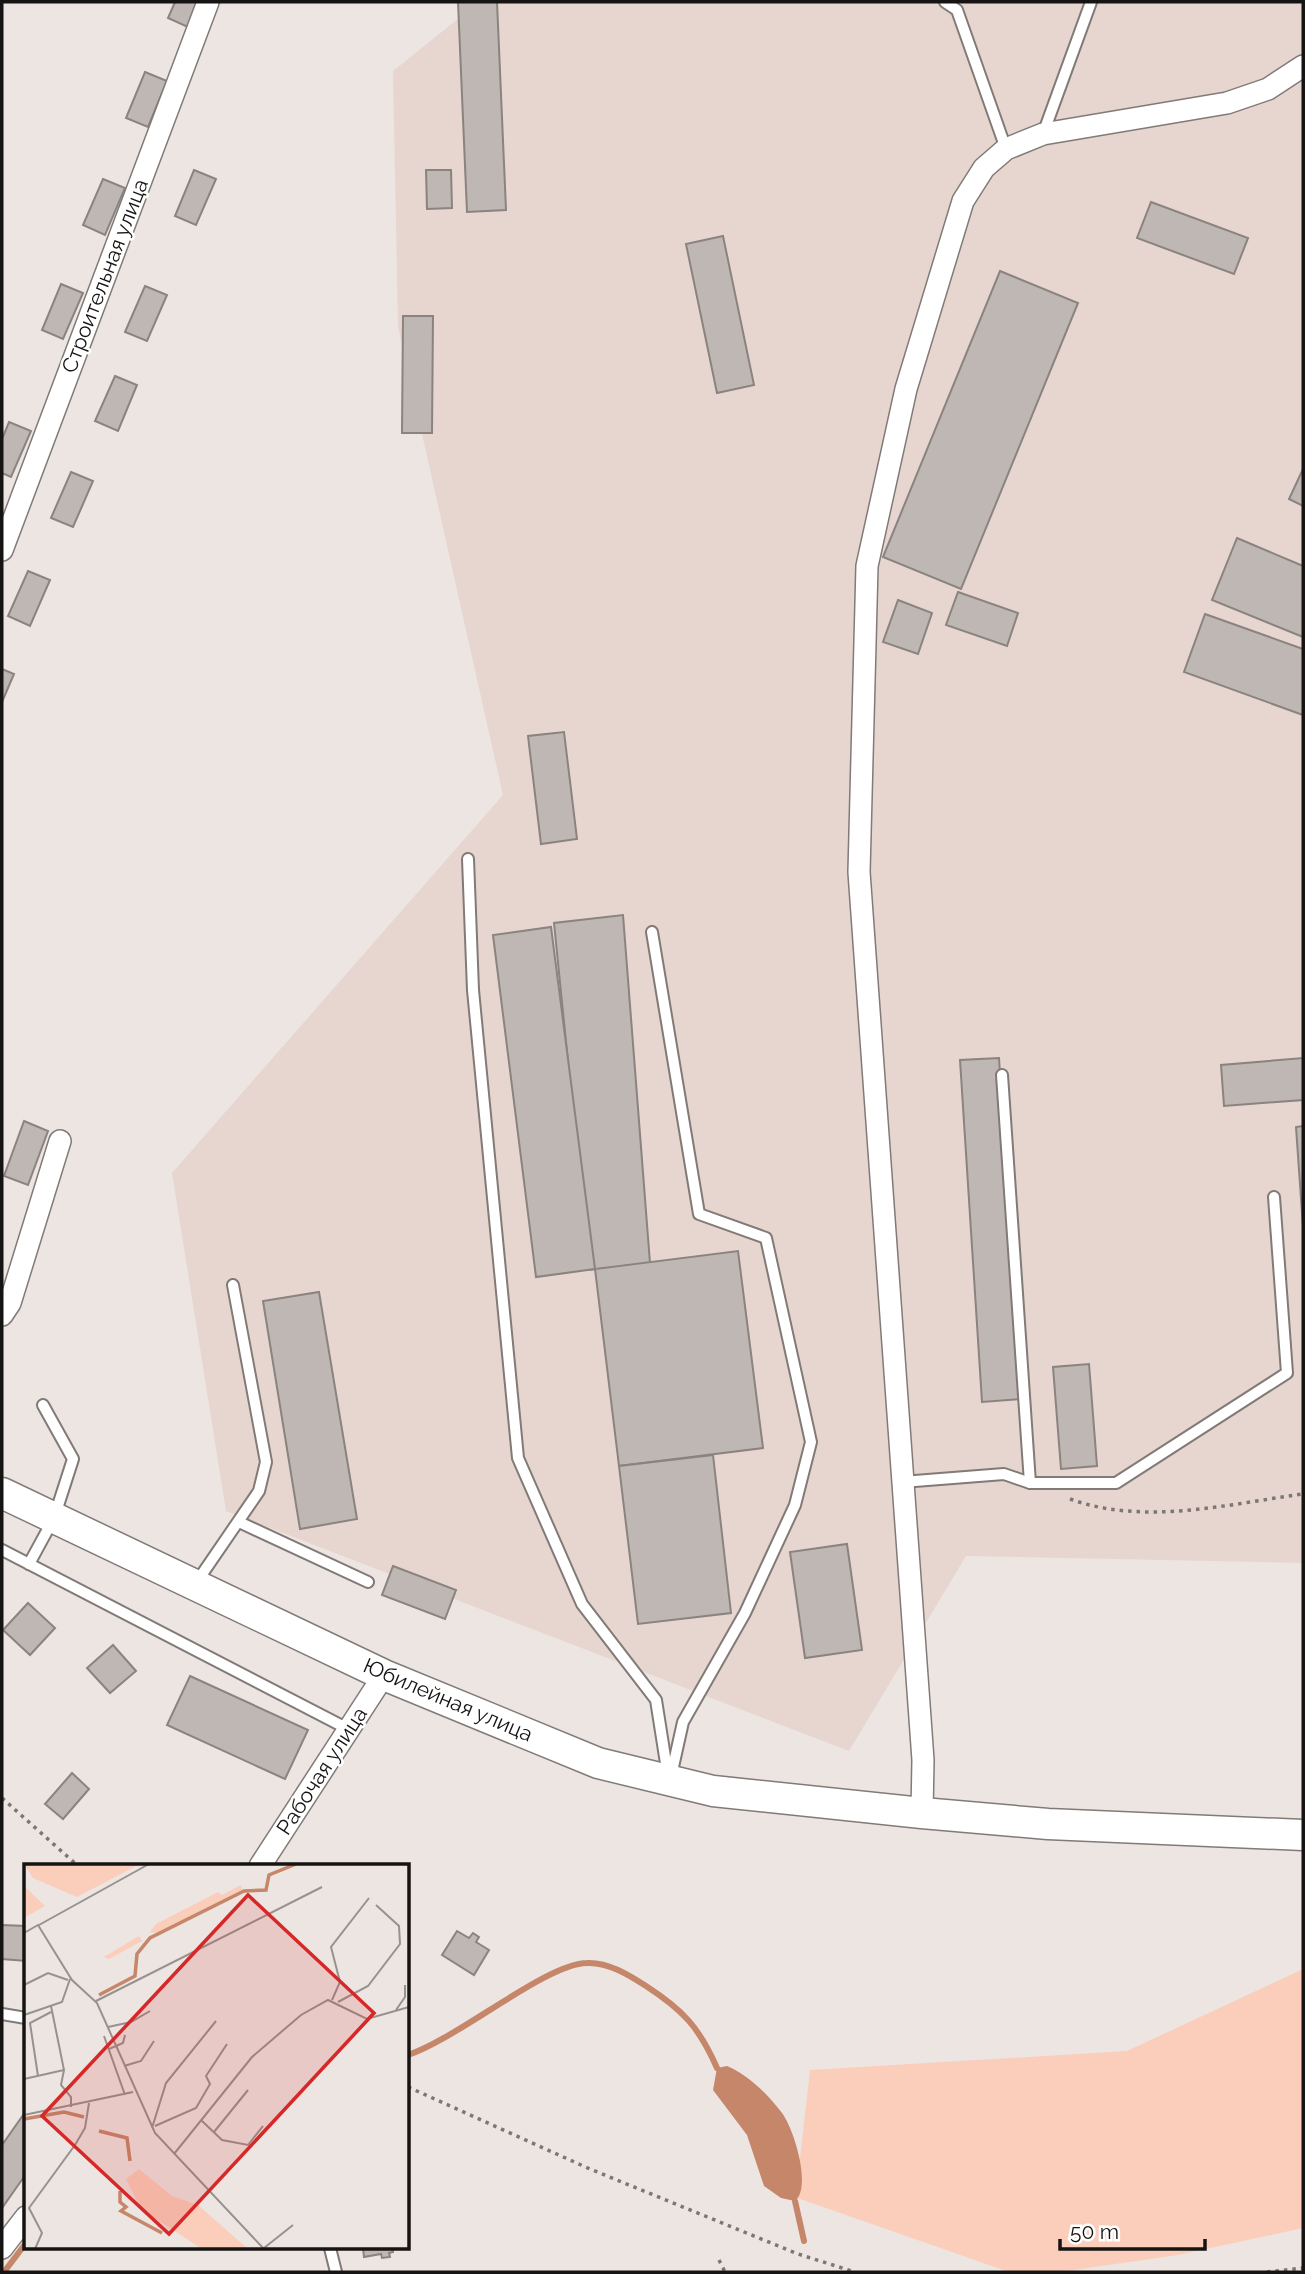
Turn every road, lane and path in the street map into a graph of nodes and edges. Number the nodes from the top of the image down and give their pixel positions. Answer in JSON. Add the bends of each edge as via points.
{"nodes":[{"id":1,"x":208,"y":2,"type":"edge"},
{"id":2,"x":945,"y":2,"type":"edge"},
{"id":3,"x":1091,"y":2,"type":"edge"},
{"id":4,"x":957,"y":6,"type":"edge"},
{"id":5,"x":1303,"y":66,"type":"edge"},
{"id":6,"x":1043,"y":134,"type":"junction"},
{"id":7,"x":1006,"y":149,"type":"junction"},
{"id":8,"x":2,"y":550,"type":"edge"},
{"id":9,"x":468,"y":859,"type":"dead end"},
{"id":10,"x":652,"y":932,"type":"dead end"},
{"id":11,"x":1002,"y":1075,"type":"dead end"},
{"id":12,"x":60,"y":1141,"type":"dead end"},
{"id":13,"x":1274,"y":1197,"type":"dead end"},
{"id":14,"x":233,"y":1285,"type":"dead end"},
{"id":15,"x":2,"y":1315,"type":"edge"},
{"id":16,"x":43,"y":1405,"type":"dead end"},
{"id":17,"x":902,"y":1482,"type":"junction"},
{"id":18,"x":1030,"y":1483,"type":"junction"},
{"id":19,"x":2,"y":1493,"type":"edge"},
{"id":20,"x":1303,"y":1494,"type":"edge"},
{"id":21,"x":1067,"y":1497,"type":"dead end"},
{"id":22,"x":54,"y":1518,"type":"junction"},
{"id":23,"x":239,"y":1522,"type":"junction"},
{"id":24,"x":2,"y":1550,"type":"edge"},
{"id":25,"x":29,"y":1564,"type":"junction"},
{"id":26,"x":369,"y":1582,"type":"dead end"},
{"id":27,"x":195,"y":1585,"type":"junction"},
{"id":28,"x":384,"y":1675,"type":"junction"},
{"id":29,"x":350,"y":1730,"type":"junction"},
{"id":30,"x":669,"y":1782,"type":"junction"},
{"id":31,"x":2,"y":1798,"type":"edge"},
{"id":32,"x":922,"y":1813,"type":"junction"},
{"id":33,"x":1303,"y":1835,"type":"edge"},
{"id":34,"x":76,"y":1864,"type":"edge"},
{"id":35,"x":261,"y":1864,"type":"edge"},
{"id":36,"x":2,"y":2014,"type":"edge"},
{"id":37,"x":24,"y":2018,"type":"edge"},
{"id":38,"x":410,"y":2088,"type":"edge"},
{"id":39,"x":24,"y":2220,"type":"edge"},
{"id":40,"x":2,"y":2248,"type":"edge"},
{"id":41,"x":330,"y":2250,"type":"edge"},
{"id":42,"x":719,"y":2260,"type":"dead end"},
{"id":43,"x":1303,"y":2268,"type":"edge"},
{"id":44,"x":336,"y":2272,"type":"edge"},
{"id":45,"x":725,"y":2272,"type":"edge"},
{"id":46,"x":855,"y":2272,"type":"edge"},
{"id":47,"x":1267,"y":2272,"type":"edge"}],
"edges":[{"from":1,"to":8,"type":"street","name":"Строительная улица"},
{"from":2,"to":4,"type":"lane"},
{"from":3,"to":6,"type":"lane"},
{"from":4,"to":7,"type":"lane"},
{"from":5,"to":6,"type":"street","via":[[1268,89],[1227,103]]},
{"from":6,"to":7,"type":"street"},
{"from":7,"to":17,"type":"street","via":[[984,168],[963,201],[906,389],[867,566],[859,872]]},
{"from":9,"to":30,"type":"lane","via":[[473,990],[518,1458],[582,1604],[656,1700]]},
{"from":10,"to":30,"type":"lane","via":[[699,1214],[766,1238],[811,1442],[795,1505],[745,1613],[683,1722]]},
{"from":11,"to":18,"type":"lane"},
{"from":12,"to":15,"type":"street","via":[[10,1303]]},
{"from":13,"to":18,"type":"lane","via":[[1287,1373],[1116,1483]]},
{"from":14,"to":23,"type":"lane","via":[[266,1462],[259,1491]]},
{"from":16,"to":22,"type":"lane","via":[[73,1460]]},
{"from":17,"to":18,"type":"lane","via":[[1004,1474]]},
{"from":17,"to":32,"type":"street","via":[[923,1760]]},
{"from":19,"to":22,"type":"main road","name":"Юбилейная улица"},
{"from":20,"to":21,"type":"path","via":[[1171,1513],[1091,1507]]},
{"from":22,"to":25,"type":"lane"},
{"from":22,"to":27,"type":"main road","name":"Юбилейная улица"},
{"from":23,"to":26,"type":"lane"},
{"from":23,"to":27,"type":"lane"},
{"from":24,"to":25,"type":"lane"},
{"from":25,"to":29,"type":"lane"},
{"from":27,"to":28,"type":"main road","name":"Юбилейная улица"},
{"from":28,"to":29,"type":"street","name":"Рабочая улица"},
{"from":28,"to":30,"type":"main road","name":"Юбилейная улица","via":[[598,1763]]},
{"from":29,"to":35,"type":"street","name":"Рабочая улица"},
{"from":30,"to":32,"type":"main road","name":"Юбилейная улица","via":[[713,1791]]},
{"from":31,"to":34,"type":"path"},
{"from":32,"to":33,"type":"main road","name":"Юбилейная улица","via":[[1048,1824]]},
{"from":36,"to":37,"type":"lane"},
{"from":38,"to":46,"type":"path","via":[[615,2179],[798,2254]]},
{"from":39,"to":40,"type":"street"},
{"from":41,"to":44,"type":"lane"},
{"from":42,"to":45,"type":"path"},
{"from":43,"to":47,"type":"path"}]}
